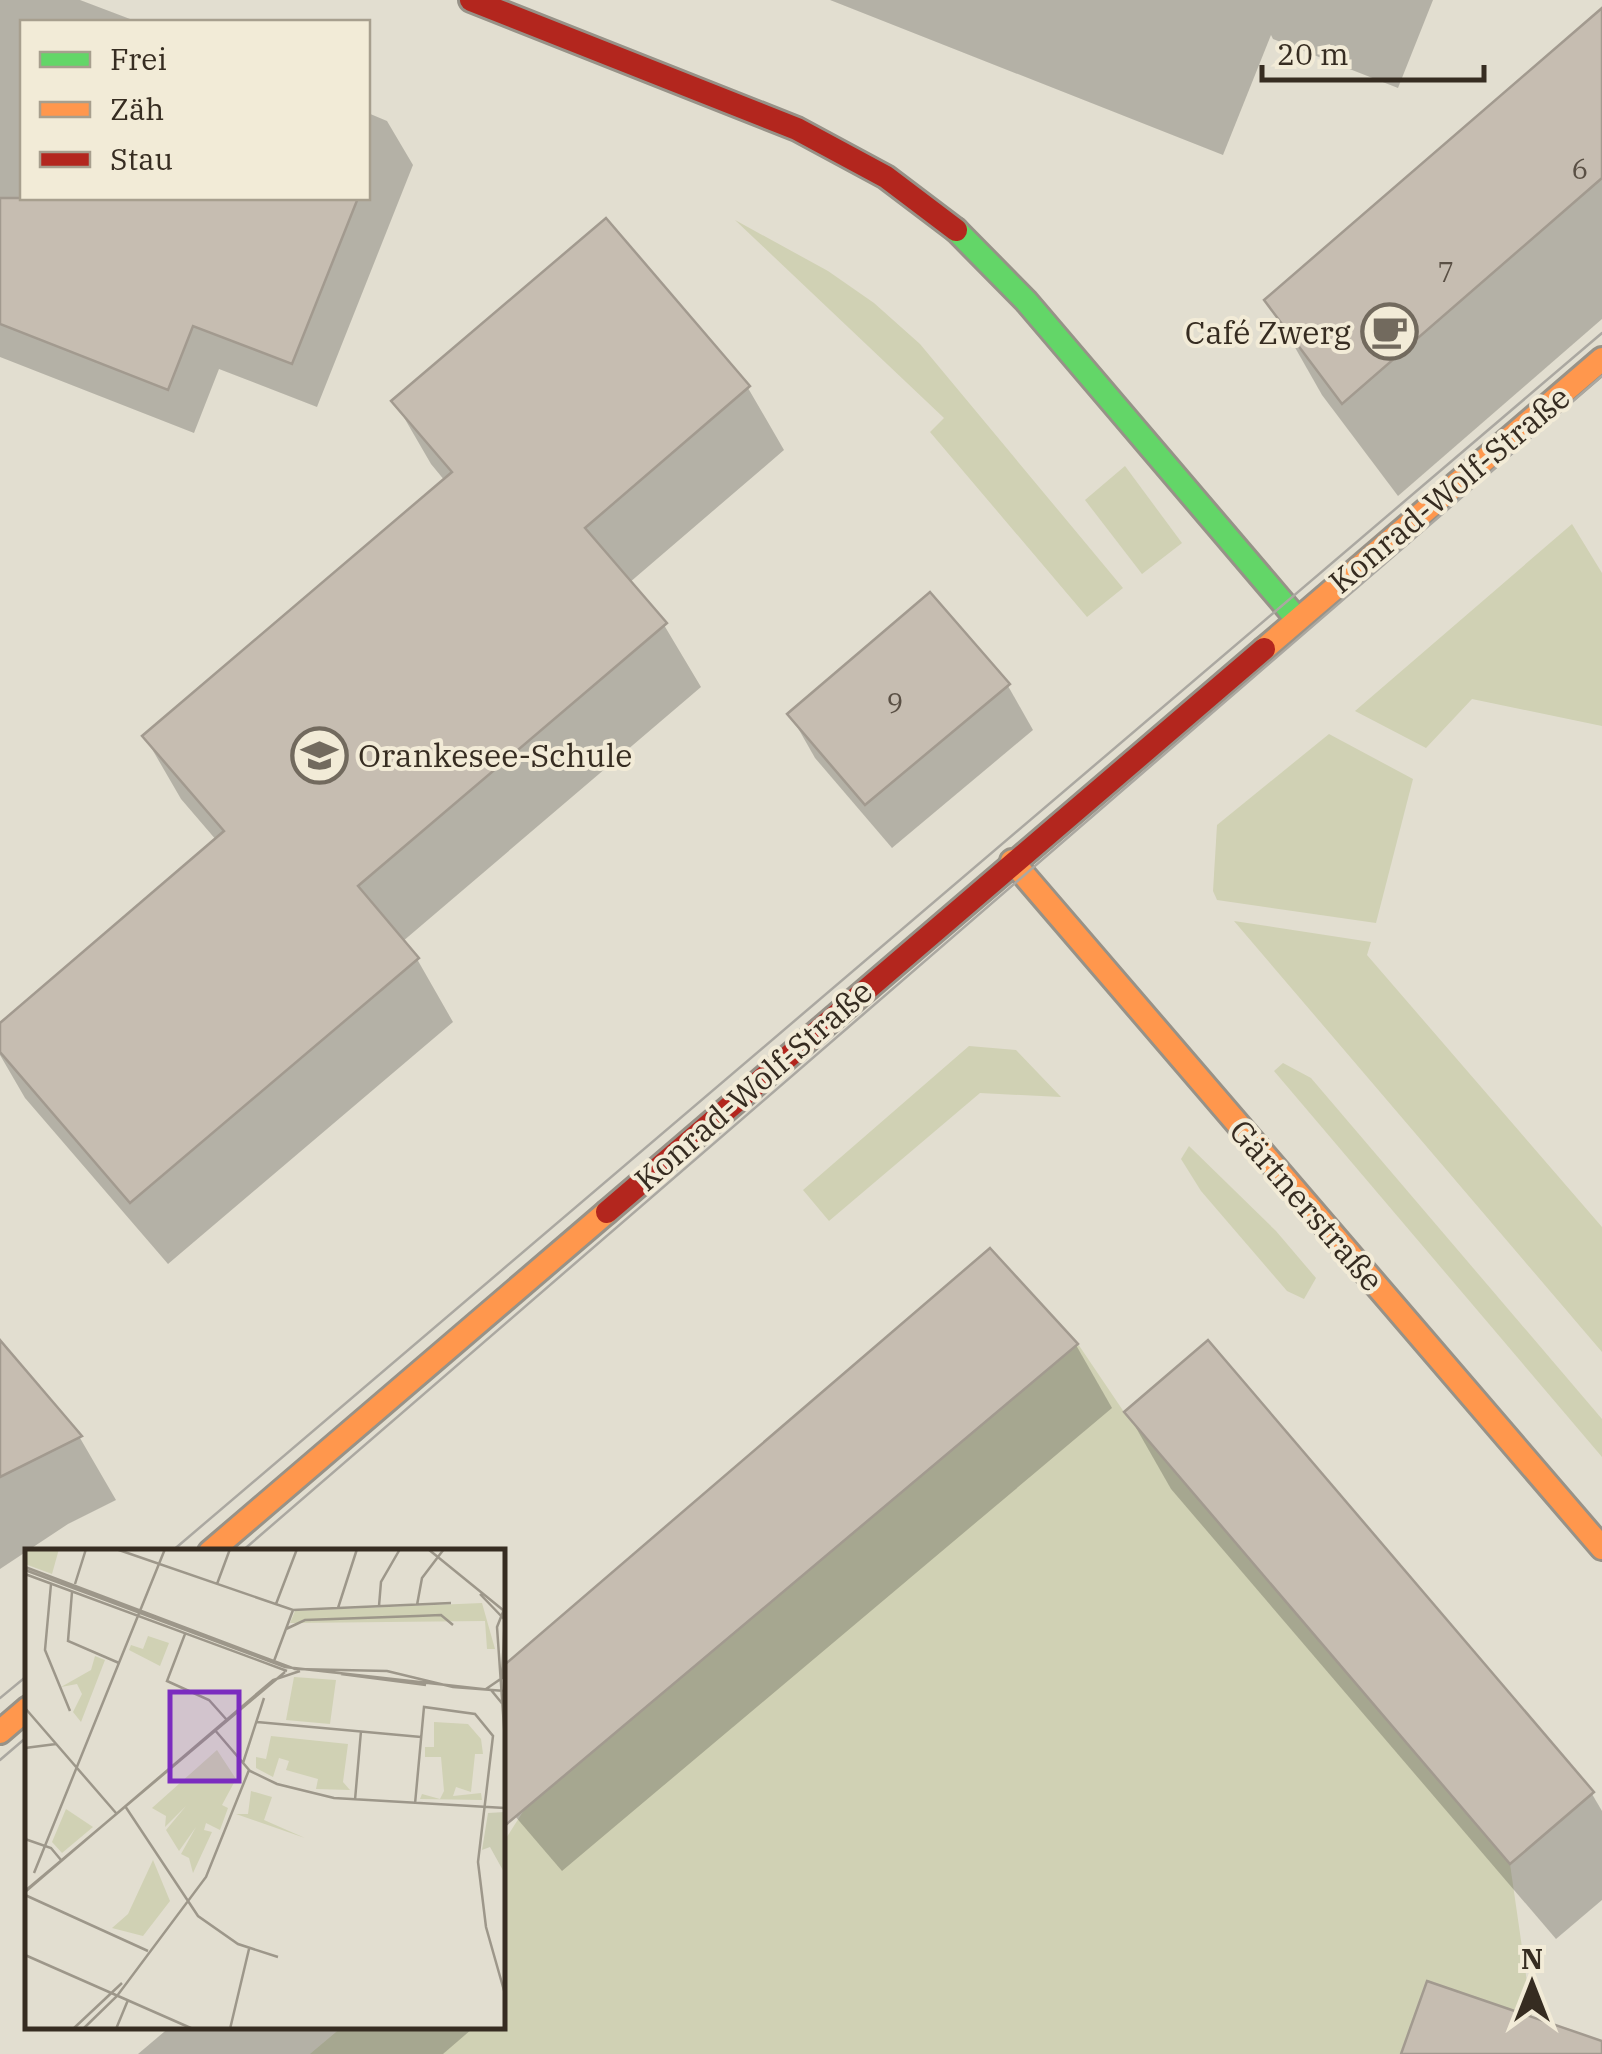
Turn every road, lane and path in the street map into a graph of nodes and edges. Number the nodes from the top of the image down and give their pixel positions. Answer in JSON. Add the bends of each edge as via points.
{"nodes":[{"id":1,"x":471,"y":0,"type":"edge"},
{"id":2,"x":1602,"y":359,"type":"edge"},
{"id":3,"x":1297,"y":620,"type":"junction"},
{"id":4,"x":1012,"y":861,"type":"junction"},
{"id":5,"x":1602,"y":1548,"type":"edge"},
{"id":6,"x":213,"y":1549,"type":"edge"},
{"id":7,"x":25,"y":1711,"type":"edge"},
{"id":8,"x":0,"y":1732,"type":"edge"}],
"edges":[{"from":1,"to":3,"type":"street","via":[[796,128],[886,177],[966,238],[1026,301]]},
{"from":2,"to":3,"type":"street","name":"Konrad-Wolf-Straße"},
{"from":3,"to":4,"type":"street","name":"Konrad-Wolf-Straße"},
{"from":4,"to":5,"type":"street","name":"Gärtnerstraße"},
{"from":4,"to":6,"type":"street","name":"Konrad-Wolf-Straße"},
{"from":7,"to":8,"type":"street"}]}
